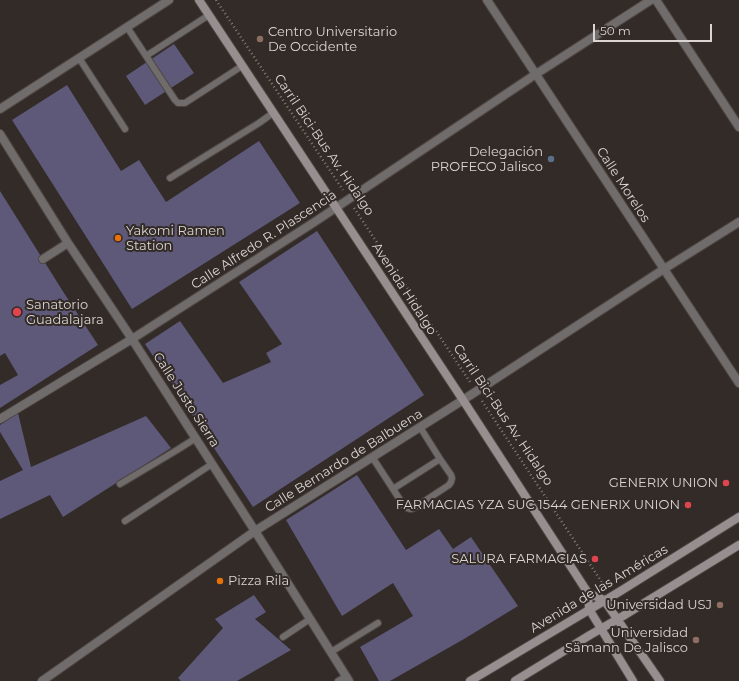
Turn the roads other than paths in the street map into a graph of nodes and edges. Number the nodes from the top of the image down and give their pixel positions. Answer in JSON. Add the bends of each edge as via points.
{"nodes":[{"id":1,"x":169,"y":0,"type":"edge"},
{"id":2,"x":199,"y":0,"type":"edge"},
{"id":3,"x":487,"y":0,"type":"edge"},
{"id":4,"x":651,"y":0,"type":"edge"},
{"id":5,"x":656,"y":0,"type":"edge"},
{"id":6,"x":209,"y":15,"type":"junction"},
{"id":7,"x":127,"y":27,"type":"junction"},
{"id":8,"x":146,"y":56,"type":"junction"},
{"id":9,"x":79,"y":58,"type":"junction"},
{"id":10,"x":242,"y":66,"type":"junction"},
{"id":11,"x":536,"y":74,"type":"junction"},
{"id":12,"x":0,"y":109,"type":"edge"},
{"id":13,"x":273,"y":113,"type":"junction"},
{"id":14,"x":739,"y":127,"type":"edge"},
{"id":15,"x":125,"y":129,"type":"dead end"},
{"id":16,"x":0,"y":134,"type":"edge"},
{"id":17,"x":170,"y":178,"type":"dead end"},
{"id":18,"x":336,"y":208,"type":"junction"},
{"id":19,"x":739,"y":222,"type":"edge"},
{"id":20,"x":68,"y":243,"type":"junction"},
{"id":21,"x":43,"y":259,"type":"dead end"},
{"id":22,"x":664,"y":269,"type":"junction"},
{"id":23,"x":132,"y":339,"type":"junction"},
{"id":24,"x":739,"y":383,"type":"edge"},
{"id":25,"x":463,"y":400,"type":"junction"},
{"id":26,"x":0,"y":419,"type":"edge"},
{"id":27,"x":420,"y":427,"type":"junction"},
{"id":28,"x":196,"y":438,"type":"junction"},
{"id":29,"x":372,"y":457,"type":"junction"},
{"id":30,"x":440,"y":459,"type":"junction"},
{"id":31,"x":212,"y":464,"type":"junction"},
{"id":32,"x":120,"y":484,"type":"dead end"},
{"id":33,"x":393,"y":489,"type":"junction"},
{"id":34,"x":739,"y":517,"type":"edge"},
{"id":35,"x":125,"y":521,"type":"dead end"},
{"id":36,"x":255,"y":531,"type":"junction"},
{"id":37,"x":739,"y":545,"type":"edge"},
{"id":38,"x":588,"y":593,"type":"junction"},
{"id":39,"x":607,"y":598,"type":"junction"},
{"id":40,"x":589,"y":610,"type":"junction"},
{"id":41,"x":310,"y":619,"type":"junction"},
{"id":42,"x":617,"y":619,"type":"junction"},
{"id":43,"x":378,"y":623,"type":"dead end"},
{"id":44,"x":600,"y":629,"type":"junction"},
{"id":45,"x":283,"y":638,"type":"dead end"},
{"id":46,"x":331,"y":652,"type":"junction"},
{"id":47,"x":348,"y":679,"type":"edge"},
{"id":48,"x":42,"y":681,"type":"edge"},
{"id":49,"x":338,"y":681,"type":"edge"},
{"id":50,"x":470,"y":681,"type":"edge"},
{"id":51,"x":515,"y":681,"type":"edge"},
{"id":52,"x":633,"y":681,"type":"edge"},
{"id":53,"x":660,"y":681,"type":"edge"}],
"edges":[{"from":1,"to":7,"type":"street"},
{"from":2,"to":6,"type":"main road","name":"Avenida Hidalgo"},
{"from":3,"to":11,"type":"street","name":"Calle Morelos"},
{"from":4,"to":11,"type":"street","name":"Calle Alfredo R. Plascencia"},
{"from":5,"to":14,"type":"street"},
{"from":6,"to":8,"type":"lane"},
{"from":6,"to":10,"type":"main road","name":"Avenida Hidalgo"},
{"from":7,"to":8,"type":"lane"},
{"from":7,"to":9,"type":"street"},
{"from":8,"to":10,"type":"lane","via":[[175,100],[181,104]]},
{"from":9,"to":12,"type":"street"},
{"from":9,"to":15,"type":"lane"},
{"from":10,"to":13,"type":"main road","name":"Avenida Hidalgo"},
{"from":11,"to":18,"type":"street","name":"Calle Alfredo R. Plascencia"},
{"from":11,"to":22,"type":"street","name":"Calle Morelos"},
{"from":13,"to":17,"type":"lane"},
{"from":13,"to":18,"type":"main road","name":"Avenida Hidalgo"},
{"from":16,"to":20,"type":"street","name":"Calle Justo Sierra"},
{"from":18,"to":23,"type":"street","name":"Calle Alfredo R. Plascencia"},
{"from":18,"to":25,"type":"main road","name":"Avenida Hidalgo"},
{"from":19,"to":22,"type":"street","name":"Calle Bernardo de Balbuena"},
{"from":20,"to":21,"type":"street"},
{"from":20,"to":23,"type":"street","name":"Calle Justo Sierra"},
{"from":22,"to":24,"type":"street","name":"Calle Morelos"},
{"from":22,"to":25,"type":"street","name":"Calle Bernardo de Balbuena"},
{"from":23,"to":26,"type":"street","name":"Calle Alfredo R. Plascencia"},
{"from":23,"to":28,"type":"street","name":"Calle Justo Sierra"},
{"from":25,"to":27,"type":"street","name":"Calle Bernardo de Balbuena"},
{"from":25,"to":38,"type":"main road","name":"Avenida Hidalgo"},
{"from":27,"to":29,"type":"street","name":"Calle Bernardo de Balbuena"},
{"from":27,"to":30,"type":"lane"},
{"from":28,"to":31,"type":"street","name":"Calle Justo Sierra"},
{"from":28,"to":32,"type":"lane"},
{"from":29,"to":33,"type":"lane"},
{"from":29,"to":36,"type":"street","name":"Calle Bernardo de Balbuena"},
{"from":30,"to":33,"type":"lane"},
{"from":30,"to":33,"type":"lane","via":[[451,475],[451,482],[414,508],[404,506]]},
{"from":31,"to":35,"type":"lane"},
{"from":31,"to":36,"type":"street","name":"Calle Justo Sierra"},
{"from":34,"to":39,"type":"main road","name":"Avenida de las Américas"},
{"from":36,"to":41,"type":"street","name":"Calle Justo Sierra"},
{"from":36,"to":48,"type":"street","name":"Calle Bernardo de Balbuena"},
{"from":37,"to":42,"type":"main road"},
{"from":38,"to":39,"type":"main road"},
{"from":38,"to":40,"type":"main road","name":"Avenida Hidalgo"},
{"from":39,"to":40,"type":"main road","name":"Avenida de las Américas"},
{"from":39,"to":42,"type":"main road"},
{"from":40,"to":44,"type":"main road","name":"Avenida Hidalgo"},
{"from":40,"to":50,"type":"main road","name":"Avenida de las Américas"},
{"from":41,"to":45,"type":"lane"},
{"from":41,"to":46,"type":"street","name":"Calle Justo Sierra"},
{"from":42,"to":44,"type":"main road"},
{"from":42,"to":53,"type":"main road"},
{"from":43,"to":46,"type":"lane"},
{"from":44,"to":51,"type":"main road"},
{"from":44,"to":52,"type":"main road","name":"Avenida Hidalgo"},
{"from":46,"to":47,"type":"street","name":"Calle Justo Sierra"},
{"from":47,"to":49,"type":"lane"}]}
